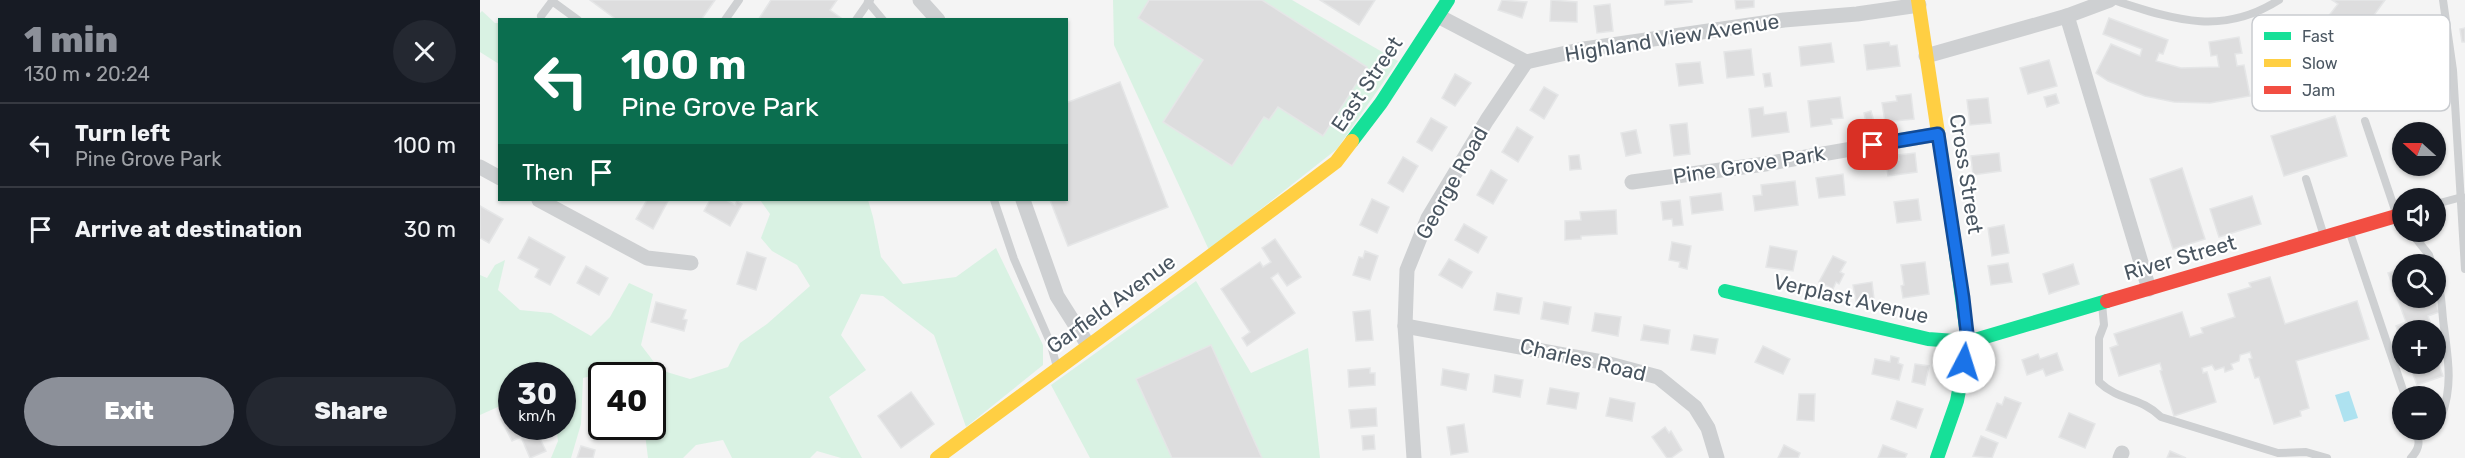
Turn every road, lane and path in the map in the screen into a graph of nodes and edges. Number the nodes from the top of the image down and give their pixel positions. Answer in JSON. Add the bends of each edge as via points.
{"nodes":[{"id":1,"x":739,"y":0,"type":"edge"},
{"id":2,"x":920,"y":0,"type":"edge"},
{"id":3,"x":1448,"y":0,"type":"edge"},
{"id":4,"x":2112,"y":0,"type":"edge"},
{"id":5,"x":2278,"y":0,"type":"edge"},
{"id":6,"x":2443,"y":0,"type":"edge"},
{"id":7,"x":552,"y":1,"type":"edge"},
{"id":8,"x":869,"y":1,"type":"edge"},
{"id":9,"x":1918,"y":3,"type":"edge"},
{"id":10,"x":2084,"y":5,"type":"edge"},
{"id":11,"x":1438,"y":15,"type":"junction"},
{"id":12,"x":2445,"y":15,"type":"edge"},
{"id":13,"x":541,"y":16,"type":"dead end"},
{"id":14,"x":2067,"y":16,"type":"junction"},
{"id":15,"x":576,"y":18,"type":"edge"},
{"id":16,"x":726,"y":18,"type":"edge"},
{"id":17,"x":857,"y":18,"type":"edge"},
{"id":18,"x":882,"y":18,"type":"edge"},
{"id":19,"x":936,"y":18,"type":"edge"},
{"id":20,"x":2450,"y":49,"type":"edge"},
{"id":21,"x":1926,"y":56,"type":"junction"},
{"id":22,"x":1526,"y":62,"type":"junction"},
{"id":23,"x":2365,"y":121,"type":"dead end"},
{"id":24,"x":1938,"y":134,"type":"junction"},
{"id":25,"x":480,"y":167,"type":"edge"},
{"id":26,"x":498,"y":177,"type":"edge"},
{"id":27,"x":2306,"y":180,"type":"dead end"},
{"id":28,"x":1632,"y":182,"type":"dead end"},
{"id":29,"x":1310,"y":183,"type":"joint"},
{"id":30,"x":2392,"y":193,"type":"edge"},
{"id":31,"x":2462,"y":196,"type":"junction"},
{"id":32,"x":541,"y":201,"type":"edge"},
{"id":33,"x":994,"y":201,"type":"edge"},
{"id":34,"x":1023,"y":201,"type":"edge"},
{"id":35,"x":2446,"y":201,"type":"edge"},
{"id":36,"x":2392,"y":219,"type":"edge"},
{"id":37,"x":2349,"y":230,"type":"junction"},
{"id":38,"x":2325,"y":237,"type":"junction"},
{"id":39,"x":2419,"y":242,"type":"edge"},
{"id":40,"x":2428,"y":254,"type":"edge"},
{"id":41,"x":691,"y":263,"type":"dead end"},
{"id":42,"x":2465,"y":269,"type":"edge"},
{"id":43,"x":2149,"y":289,"type":"junction"},
{"id":44,"x":1725,"y":291,"type":"dead end"},
{"id":45,"x":2102,"y":303,"type":"junction"},
{"id":46,"x":2443,"y":308,"type":"edge"},
{"id":47,"x":1405,"y":326,"type":"junction"},
{"id":48,"x":1968,"y":342,"type":"junction"},
{"id":49,"x":1088,"y":345,"type":"junction"},
{"id":50,"x":1057,"y":368,"type":"junction"},
{"id":51,"x":2402,"y":386,"type":"edge"},
{"id":52,"x":2446,"y":404,"type":"edge"},
{"id":53,"x":2419,"y":440,"type":"edge"},
{"id":54,"x":937,"y":458,"type":"edge"},
{"id":55,"x":1413,"y":458,"type":"edge"},
{"id":56,"x":1717,"y":458,"type":"edge"},
{"id":57,"x":1937,"y":458,"type":"edge"},
{"id":58,"x":2327,"y":458,"type":"edge"},
{"id":59,"x":2411,"y":458,"type":"edge"}],
"edges":[{"from":1,"to":16,"type":"lane"},
{"from":2,"to":19,"type":"street"},
{"from":3,"to":11,"type":"street","name":"East Street"},
{"from":4,"to":5,"type":"lane","via":[[2198,22],[2225,22],[2252,15]]},
{"from":4,"to":10,"type":"street"},
{"from":6,"to":12,"type":"lane"},
{"from":7,"to":13,"type":"lane"},
{"from":7,"to":15,"type":"lane"},
{"from":8,"to":17,"type":"lane"},
{"from":8,"to":18,"type":"lane"},
{"from":9,"to":21,"type":"street","name":"Cross Street"},
{"from":9,"to":22,"type":"street","name":"Highland View Avenue","via":[[1584,49]]},
{"from":10,"to":14,"type":"street"},
{"from":11,"to":22,"type":"street"},
{"from":11,"to":29,"type":"street","name":"East Street","via":[[1347,150]]},
{"from":14,"to":21,"type":"street"},
{"from":14,"to":43,"type":"street"},
{"from":20,"to":31,"type":"lane"},
{"from":21,"to":24,"type":"street","name":"Cross Street"},
{"from":22,"to":47,"type":"street","name":"George Road","via":[[1428,218],[1407,270]]},
{"from":23,"to":30,"type":"lane"},
{"from":24,"to":28,"type":"street","name":"Pine Grove Park"},
{"from":24,"to":48,"type":"street","name":"Cross Street"},
{"from":25,"to":26,"type":"street"},
{"from":27,"to":38,"type":"lane"},
{"from":29,"to":49,"type":"street","name":"Garfield Avenue"},
{"from":31,"to":35,"type":"lane"},
{"from":31,"to":42,"type":"lane"},
{"from":32,"to":41,"type":"street","via":[[647,258]]},
{"from":33,"to":50,"type":"lane"},
{"from":34,"to":49,"type":"street","via":[[1057,296]]},
{"from":36,"to":37,"type":"street","name":"River Street"},
{"from":37,"to":38,"type":"street","name":"River Street"},
{"from":37,"to":51,"type":"lane"},
{"from":38,"to":43,"type":"street","name":"River Street"},
{"from":39,"to":40,"type":"lane"},
{"from":43,"to":45,"type":"street","name":"River Street"},
{"from":44,"to":48,"type":"street","name":"Verplast Avenue","via":[[1928,339]]},
{"from":45,"to":48,"type":"street","name":"River Street"},
{"from":45,"to":58,"type":"lane","via":[[2099,382],[2110,392],[2150,405],[2161,417],[2278,453],[2307,452]]},
{"from":46,"to":52,"type":"lane","via":[[2449,352]]},
{"from":47,"to":55,"type":"street","name":"George Road"},
{"from":47,"to":56,"type":"street","name":"Charles Road","via":[[1602,362],[1658,377],[1695,407],[1708,428]]},
{"from":48,"to":57,"type":"street","name":"Cross Street","via":[[1957,401]]},
{"from":49,"to":50,"type":"street","name":"Garfield Avenue"},
{"from":50,"to":54,"type":"street","name":"Garfield Avenue"},
{"from":53,"to":59,"type":"lane"}]}
